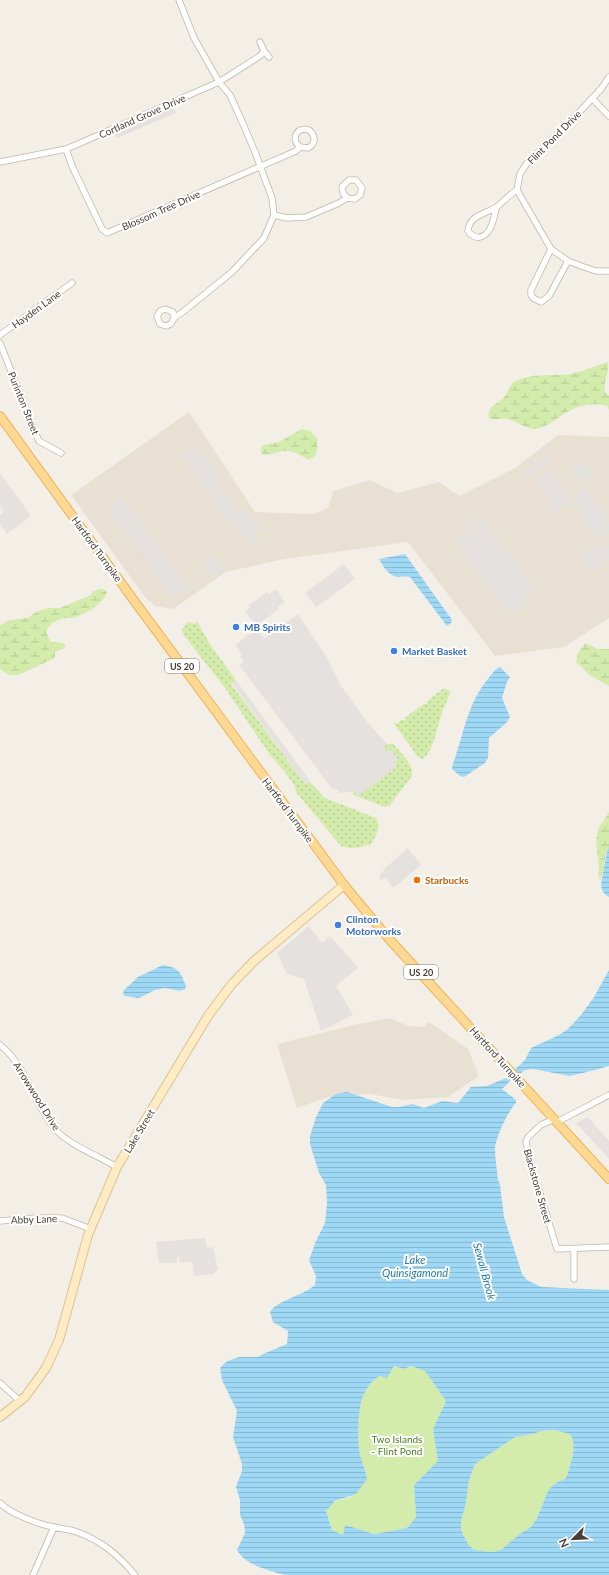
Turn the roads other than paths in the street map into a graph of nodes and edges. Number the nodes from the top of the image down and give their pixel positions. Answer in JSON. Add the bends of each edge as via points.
{"nodes":[{"id":1,"x":179,"y":0,"type":"edge"},
{"id":2,"x":260,"y":42,"type":"dead end"},
{"id":3,"x":264,"y":51,"type":"junction"},
{"id":4,"x":269,"y":57,"type":"dead end"},
{"id":5,"x":609,"y":77,"type":"edge"},
{"id":6,"x":219,"y":82,"type":"junction"},
{"id":7,"x":592,"y":98,"type":"junction"},
{"id":8,"x":609,"y":116,"type":"edge"},
{"id":9,"x":300,"y":147,"type":"dead end"},
{"id":10,"x":66,"y":149,"type":"junction"},
{"id":11,"x":0,"y":162,"type":"edge"},
{"id":12,"x":260,"y":166,"type":"junction"},
{"id":13,"x":517,"y":190,"type":"junction"},
{"id":14,"x":347,"y":198,"type":"dead end"},
{"id":15,"x":496,"y":208,"type":"junction"},
{"id":16,"x":274,"y":215,"type":"junction"},
{"id":17,"x":551,"y":249,"type":"junction"},
{"id":18,"x":568,"y":260,"type":"junction"},
{"id":19,"x":609,"y":271,"type":"edge"},
{"id":20,"x":72,"y":283,"type":"dead end"},
{"id":21,"x":174,"y":318,"type":"dead end"},
{"id":22,"x":0,"y":335,"type":"edge"},
{"id":23,"x":0,"y":343,"type":"edge"},
{"id":24,"x":0,"y":416,"type":"edge"},
{"id":25,"x":61,"y":453,"type":"dead end"},
{"id":26,"x":344,"y":885,"type":"junction"},
{"id":27,"x":0,"y":1045,"type":"edge"},
{"id":28,"x":609,"y":1095,"type":"edge"},
{"id":29,"x":555,"y":1121,"type":"junction"},
{"id":30,"x":117,"y":1167,"type":"junction"},
{"id":31,"x":609,"y":1177,"type":"edge"},
{"id":32,"x":0,"y":1220,"type":"edge"},
{"id":33,"x":91,"y":1229,"type":"junction"},
{"id":34,"x":609,"y":1247,"type":"edge"},
{"id":35,"x":574,"y":1249,"type":"junction"},
{"id":36,"x":574,"y":1279,"type":"dead end"},
{"id":37,"x":0,"y":1383,"type":"edge"},
{"id":38,"x":20,"y":1401,"type":"junction"},
{"id":39,"x":0,"y":1417,"type":"edge"},
{"id":40,"x":0,"y":1503,"type":"edge"},
{"id":41,"x":54,"y":1527,"type":"junction"},
{"id":42,"x":32,"y":1575,"type":"edge"},
{"id":43,"x":135,"y":1575,"type":"edge"}],
"edges":[{"from":1,"to":6,"type":"street","via":[[194,38]]},
{"from":2,"to":3,"type":"street"},
{"from":3,"to":4,"type":"street"},
{"from":3,"to":6,"type":"street","name":"Cortland Grove Drive"},
{"from":5,"to":7,"type":"street","name":"Flint Pond Drive","via":[[602,89]]},
{"from":6,"to":10,"type":"street","name":"Cortland Grove Drive"},
{"from":6,"to":12,"type":"street","via":[[230,95]]},
{"from":7,"to":8,"type":"street"},
{"from":7,"to":13,"type":"street","name":"Flint Pond Drive","via":[[528,163],[520,174]]},
{"from":9,"to":12,"type":"street","name":"Blossom Tree Drive"},
{"from":10,"to":11,"type":"street","name":"Cortland Grove Drive"},
{"from":10,"to":12,"type":"street","name":"Blossom Tree Drive","via":[[102,229],[107,233]]},
{"from":12,"to":16,"type":"street","via":[[272,198]]},
{"from":13,"to":15,"type":"street"},
{"from":13,"to":17,"type":"street"},
{"from":14,"to":16,"type":"street","via":[[306,217],[287,218]]},
{"from":15,"to":15,"type":"street","via":[[471,221],[468,226],[471,235],[480,238],[485,234],[492,225]]},
{"from":16,"to":21,"type":"street","via":[[264,238],[232,272]]},
{"from":17,"to":18,"type":"street"},
{"from":17,"to":18,"type":"street","via":[[531,290],[531,294],[538,301],[549,296]]},
{"from":18,"to":19,"type":"street","via":[[596,271]]},
{"from":20,"to":22,"type":"street","name":"Hayden Lane"},
{"from":23,"to":25,"type":"street","name":"Purinton Street","via":[[39,441]]},
{"from":24,"to":26,"type":"main road","name":"Hartford Turnpike","number":"US 20"},
{"from":26,"to":29,"type":"main road","name":"Hartford Turnpike","number":"US 20","via":[[389,939]]},
{"from":26,"to":30,"type":"main road","name":"Lake Street","via":[[262,954],[225,992]]},
{"from":27,"to":30,"type":"street","name":"Arrowwood Drive","via":[[16,1062],[48,1119],[57,1130],[71,1142]]},
{"from":28,"to":29,"type":"street"},
{"from":29,"to":31,"type":"main road","name":"Hartford Turnpike","number":"US 20"},
{"from":29,"to":35,"type":"street","name":"Blackstone Street","via":[[541,1125],[528,1137],[526,1149],[557,1249]]},
{"from":30,"to":33,"type":"main road","name":"Lake Street"},
{"from":32,"to":33,"type":"street","name":"Abby Lane","via":[[62,1218]]},
{"from":33,"to":38,"type":"main road","name":"Lake Street","via":[[55,1351],[43,1374]]},
{"from":34,"to":35,"type":"street"},
{"from":35,"to":36,"type":"street"},
{"from":37,"to":38,"type":"street"},
{"from":38,"to":39,"type":"main road","name":"Lake Street"},
{"from":40,"to":41,"type":"street","via":[[13,1512]]},
{"from":41,"to":42,"type":"street"},
{"from":41,"to":43,"type":"street","via":[[76,1531],[106,1546]]}]}
